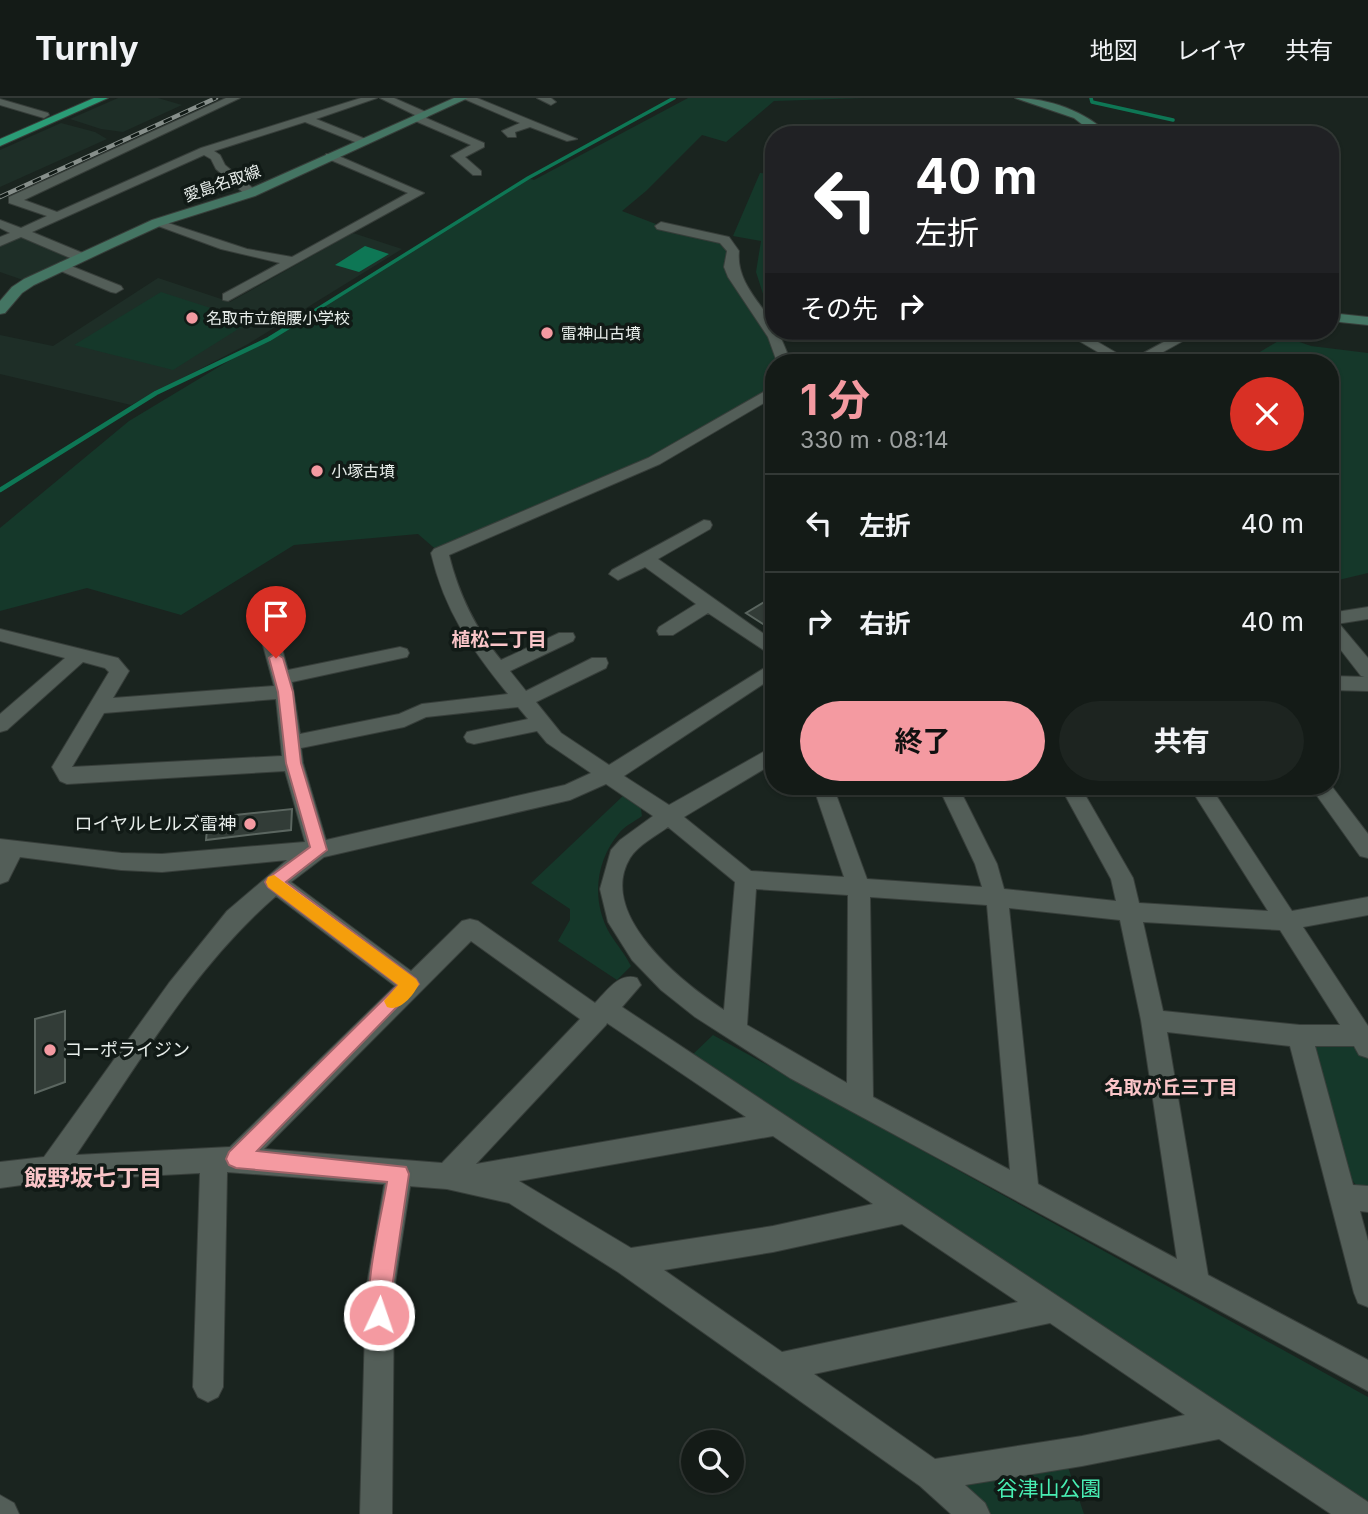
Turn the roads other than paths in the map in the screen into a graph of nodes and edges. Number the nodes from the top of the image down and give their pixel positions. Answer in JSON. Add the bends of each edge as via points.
{"nodes":[{"id":1,"x":85,"y":98,"type":"edge"},
{"id":2,"x":103,"y":98,"type":"edge"},
{"id":3,"x":235,"y":98,"type":"edge"},
{"id":4,"x":328,"y":98,"type":"edge"},
{"id":5,"x":372,"y":98,"type":"edge"},
{"id":6,"x":385,"y":98,"type":"edge"},
{"id":7,"x":465,"y":98,"type":"edge"},
{"id":8,"x":1020,"y":98,"type":"edge"},
{"id":9,"x":0,"y":102,"type":"edge"},
{"id":10,"x":351,"y":104,"type":"junction"},
{"id":11,"x":44,"y":115,"type":"junction"},
{"id":12,"x":421,"y":116,"type":"junction"},
{"id":13,"x":304,"y":118,"type":"junction"},
{"id":14,"x":530,"y":123,"type":"junction"},
{"id":15,"x":1092,"y":126,"type":"edge"},
{"id":16,"x":0,"y":134,"type":"edge"},
{"id":17,"x":512,"y":135,"type":"dead end"},
{"id":18,"x":571,"y":139,"type":"dead end"},
{"id":19,"x":364,"y":142,"type":"junction"},
{"id":20,"x":0,"y":143,"type":"edge"},
{"id":21,"x":205,"y":150,"type":"junction"},
{"id":22,"x":330,"y":156,"type":"junction"},
{"id":23,"x":477,"y":173,"type":"dead end"},
{"id":24,"x":251,"y":194,"type":"junction"},
{"id":25,"x":57,"y":216,"type":"junction"},
{"id":26,"x":156,"y":223,"type":"junction"},
{"id":27,"x":0,"y":224,"type":"edge"},
{"id":28,"x":661,"y":226,"type":"dead end"},
{"id":29,"x":20,"y":232,"type":"junction"},
{"id":30,"x":0,"y":242,"type":"edge"},
{"id":31,"x":80,"y":257,"type":"junction"},
{"id":32,"x":295,"y":261,"type":"junction"},
{"id":33,"x":61,"y":266,"type":"junction"},
{"id":34,"x":116,"y":289,"type":"dead end"},
{"id":35,"x":228,"y":298,"type":"dead end"},
{"id":36,"x":0,"y":310,"type":"edge"},
{"id":37,"x":1339,"y":318,"type":"edge"},
{"id":38,"x":1368,"y":321,"type":"edge"},
{"id":39,"x":765,"y":322,"type":"edge"},
{"id":40,"x":1085,"y":340,"type":"edge"},
{"id":41,"x":1176,"y":340,"type":"edge"},
{"id":42,"x":1111,"y":354,"type":"edge"},
{"id":43,"x":1149,"y":354,"type":"edge"},
{"id":44,"x":765,"y":395,"type":"edge"},
{"id":45,"x":704,"y":525,"type":"dead end"},
{"id":46,"x":646,"y":559,"type":"junction"},
{"id":47,"x":618,"y":574,"type":"dead end"},
{"id":48,"x":709,"y":604,"type":"junction"},
{"id":49,"x":1368,"y":613,"type":"edge"},
{"id":50,"x":1339,"y":619,"type":"edge"},
{"id":51,"x":666,"y":631,"type":"dead end"},
{"id":52,"x":1339,"y":633,"type":"edge"},
{"id":53,"x":0,"y":635,"type":"edge"},
{"id":54,"x":566,"y":637,"type":"dead end"},
{"id":55,"x":270,"y":638,"type":"dead end"},
{"id":56,"x":765,"y":644,"type":"edge"},
{"id":57,"x":400,"y":653,"type":"dead end"},
{"id":58,"x":77,"y":657,"type":"junction"},
{"id":59,"x":599,"y":663,"type":"dead end"},
{"id":60,"x":498,"y":669,"type":"junction"},
{"id":61,"x":1368,"y":671,"type":"edge"},
{"id":62,"x":765,"y":674,"type":"edge"},
{"id":63,"x":1339,"y":683,"type":"edge"},
{"id":64,"x":1368,"y":684,"type":"edge"},
{"id":65,"x":283,"y":685,"type":"junction"},
{"id":66,"x":524,"y":701,"type":"junction"},
{"id":67,"x":100,"y":706,"type":"junction"},
{"id":68,"x":542,"y":723,"type":"junction"},
{"id":69,"x":0,"y":724,"type":"edge"},
{"id":70,"x":474,"y":737,"type":"dead end"},
{"id":71,"x":292,"y":753,"type":"junction"},
{"id":72,"x":765,"y":759,"type":"edge"},
{"id":73,"x":609,"y":774,"type":"junction"},
{"id":74,"x":826,"y":795,"type":"edge"},
{"id":75,"x":952,"y":795,"type":"edge"},
{"id":76,"x":1075,"y":795,"type":"edge"},
{"id":77,"x":1205,"y":795,"type":"edge"},
{"id":78,"x":1327,"y":795,"type":"edge"},
{"id":79,"x":670,"y":817,"type":"junction"},
{"id":80,"x":7,"y":847,"type":"edge"},
{"id":81,"x":318,"y":850,"type":"junction"},
{"id":82,"x":1368,"y":850,"type":"edge"},
{"id":83,"x":0,"y":875,"type":"edge"},
{"id":84,"x":746,"y":879,"type":"junction"},
{"id":85,"x":274,"y":882,"type":"junction"},
{"id":86,"x":859,"y":888,"type":"junction"},
{"id":87,"x":995,"y":897,"type":"junction"},
{"id":88,"x":1368,"y":906,"type":"edge"},
{"id":89,"x":1131,"y":912,"type":"junction"},
{"id":90,"x":1286,"y":921,"type":"junction"},
{"id":91,"x":410,"y":984,"type":"junction"},
{"id":92,"x":629,"y":985,"type":"dead end"},
{"id":93,"x":601,"y":1013,"type":"junction"},
{"id":94,"x":1153,"y":1020,"type":"junction"},
{"id":95,"x":734,"y":1031,"type":"junction"},
{"id":96,"x":1300,"y":1036,"type":"junction"},
{"id":97,"x":1364,"y":1041,"type":"edge"},
{"id":98,"x":860,"y":1101,"type":"junction"},
{"id":99,"x":776,"y":1124,"type":"junction"},
{"id":100,"x":225,"y":1159,"type":"junction"},
{"id":101,"x":51,"y":1169,"type":"junction"},
{"id":102,"x":399,"y":1174,"type":"junction"},
{"id":103,"x":0,"y":1175,"type":"edge"},
{"id":104,"x":456,"y":1177,"type":"junction"},
{"id":105,"x":1025,"y":1191,"type":"junction"},
{"id":106,"x":1341,"y":1197,"type":"junction"},
{"id":107,"x":1368,"y":1199,"type":"edge"},
{"id":108,"x":905,"y":1210,"type":"junction"},
{"id":109,"x":628,"y":1262,"type":"junction"},
{"id":110,"x":1195,"y":1282,"type":"junction"},
{"id":111,"x":1368,"y":1293,"type":"edge"},
{"id":112,"x":1051,"y":1309,"type":"junction"},
{"id":113,"x":779,"y":1367,"type":"junction"},
{"id":114,"x":1368,"y":1376,"type":"edge"},
{"id":115,"x":208,"y":1387,"type":"dead end"},
{"id":116,"x":1222,"y":1423,"type":"junction"},
{"id":117,"x":931,"y":1475,"type":"junction"},
{"id":118,"x":376,"y":1514,"type":"edge"},
{"id":119,"x":974,"y":1514,"type":"edge"},
{"id":120,"x":1358,"y":1514,"type":"edge"}],
"edges":[{"from":1,"to":11,"type":"highway"},
{"from":2,"to":20,"type":"highway"},
{"from":3,"to":25,"type":"street","via":[[13,200]]},
{"from":4,"to":10,"type":"street"},
{"from":5,"to":10,"type":"street"},
{"from":6,"to":12,"type":"street"},
{"from":7,"to":12,"type":"main road","name":"愛島名取線"},
{"from":7,"to":14,"type":"street"},
{"from":8,"to":15,"type":"main road","via":[[1078,116]]},
{"from":9,"to":11,"type":"street"},
{"from":10,"to":13,"type":"street"},
{"from":11,"to":16,"type":"highway"},
{"from":12,"to":19,"type":"main road","name":"愛島名取線"},
{"from":12,"to":23,"type":"street","via":[[480,145],[457,156]]},
{"from":13,"to":19,"type":"street"},
{"from":13,"to":21,"type":"street"},
{"from":14,"to":17,"type":"street","via":[[508,131]]},
{"from":14,"to":18,"type":"street"},
{"from":19,"to":22,"type":"main road","name":"愛島名取線"},
{"from":21,"to":24,"type":"street"},
{"from":21,"to":25,"type":"street"},
{"from":22,"to":24,"type":"main road","name":"愛島名取線"},
{"from":22,"to":32,"type":"street","via":[[418,193]]},
{"from":24,"to":26,"type":"main road","name":"愛島名取線"},
{"from":25,"to":29,"type":"street"},
{"from":26,"to":31,"type":"main road","name":"愛島名取線"},
{"from":26,"to":32,"type":"street","via":[[245,252]]},
{"from":27,"to":29,"type":"street"},
{"from":28,"to":39,"type":"street","via":[[724,240],[733,251],[735,277]]},
{"from":29,"to":30,"type":"street"},
{"from":29,"to":31,"type":"street"},
{"from":31,"to":33,"type":"main road","name":"愛島名取線"},
{"from":32,"to":35,"type":"street"},
{"from":33,"to":34,"type":"street"},
{"from":33,"to":36,"type":"main road","name":"愛島名取線","via":[[17,290]]},
{"from":37,"to":38,"type":"main road"},
{"from":40,"to":42,"type":"street"},
{"from":41,"to":43,"type":"street"},
{"from":44,"to":60,"type":"street","via":[[653,461],[440,553],[459,613]]},
{"from":45,"to":46,"type":"street"},
{"from":46,"to":47,"type":"street"},
{"from":46,"to":48,"type":"street"},
{"from":48,"to":51,"type":"street"},
{"from":48,"to":56,"type":"street"},
{"from":49,"to":50,"type":"street"},
{"from":52,"to":61,"type":"street"},
{"from":53,"to":58,"type":"street"},
{"from":54,"to":60,"type":"street"},
{"from":55,"to":65,"type":"street"},
{"from":57,"to":65,"type":"street"},
{"from":58,"to":67,"type":"street","via":[[111,663],[119,671]]},
{"from":58,"to":69,"type":"street"},
{"from":59,"to":66,"type":"street"},
{"from":60,"to":66,"type":"street"},
{"from":62,"to":73,"type":"street"},
{"from":63,"to":64,"type":"street"},
{"from":65,"to":67,"type":"street"},
{"from":65,"to":71,"type":"street"},
{"from":66,"to":68,"type":"street"},
{"from":66,"to":71,"type":"street","via":[[422,711]]},
{"from":67,"to":71,"type":"street","via":[[62,767],[67,776]]},
{"from":68,"to":70,"type":"street"},
{"from":68,"to":73,"type":"street","via":[[554,738]]},
{"from":71,"to":81,"type":"street"},
{"from":72,"to":79,"type":"street"},
{"from":73,"to":79,"type":"street"},
{"from":73,"to":81,"type":"street","via":[[570,792]]},
{"from":74,"to":86,"type":"street"},
{"from":75,"to":87,"type":"street","via":[[986,864]]},
{"from":76,"to":89,"type":"street","via":[[1122,878]]},
{"from":77,"to":90,"type":"street"},
{"from":78,"to":82,"type":"street"},
{"from":79,"to":84,"type":"street"},
{"from":79,"to":95,"type":"street","via":[[619,854],[611,880],[612,908],[628,941],[650,965]]},
{"from":80,"to":81,"type":"street","via":[[161,863]]},
{"from":80,"to":83,"type":"street"},
{"from":81,"to":85,"type":"street"},
{"from":84,"to":86,"type":"street"},
{"from":84,"to":95,"type":"street"},
{"from":85,"to":91,"type":"street"},
{"from":85,"to":101,"type":"street","via":[[235,918],[177,990]]},
{"from":86,"to":87,"type":"street"},
{"from":86,"to":98,"type":"street"},
{"from":87,"to":89,"type":"street"},
{"from":87,"to":105,"type":"street"},
{"from":88,"to":90,"type":"street"},
{"from":89,"to":90,"type":"street"},
{"from":89,"to":94,"type":"street"},
{"from":90,"to":97,"type":"street"},
{"from":91,"to":93,"type":"street","via":[[470,928]]},
{"from":91,"to":100,"type":"street"},
{"from":92,"to":93,"type":"street"},
{"from":93,"to":99,"type":"street"},
{"from":93,"to":104,"type":"street"},
{"from":94,"to":96,"type":"street"},
{"from":94,"to":110,"type":"street"},
{"from":95,"to":98,"type":"street"},
{"from":96,"to":97,"type":"street"},
{"from":96,"to":106,"type":"street"},
{"from":98,"to":105,"type":"street"},
{"from":99,"to":104,"type":"street"},
{"from":99,"to":108,"type":"street"},
{"from":100,"to":101,"type":"street"},
{"from":100,"to":102,"type":"street"},
{"from":100,"to":115,"type":"street"},
{"from":101,"to":103,"type":"street"},
{"from":102,"to":104,"type":"street"},
{"from":102,"to":118,"type":"street","via":[[380,1290]]},
{"from":104,"to":109,"type":"street","via":[[516,1192]]},
{"from":105,"to":110,"type":"street"},
{"from":106,"to":107,"type":"street"},
{"from":106,"to":111,"type":"street"},
{"from":108,"to":109,"type":"street","via":[[773,1239]]},
{"from":108,"to":112,"type":"street"},
{"from":109,"to":113,"type":"street"},
{"from":110,"to":114,"type":"street"},
{"from":112,"to":113,"type":"street"},
{"from":112,"to":116,"type":"street"},
{"from":113,"to":117,"type":"street"},
{"from":116,"to":117,"type":"street"},
{"from":116,"to":120,"type":"street"},
{"from":117,"to":119,"type":"street"}]}
